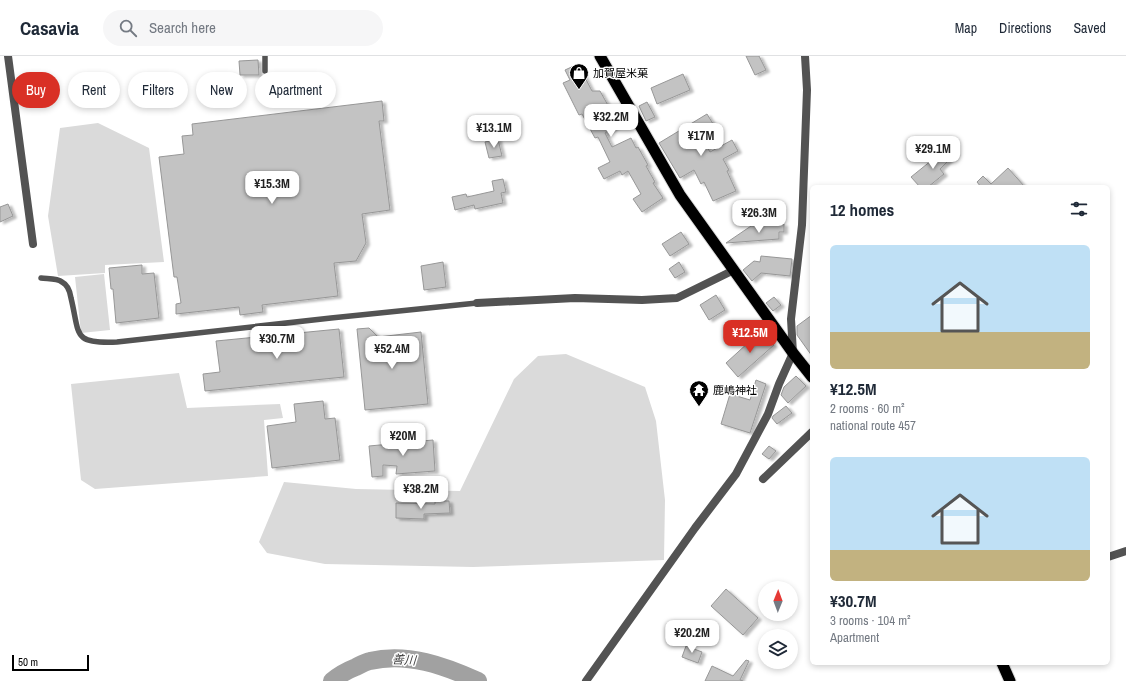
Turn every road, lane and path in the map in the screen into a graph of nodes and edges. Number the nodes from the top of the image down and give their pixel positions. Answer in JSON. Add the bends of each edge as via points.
{"nodes":[{"id":1,"x":8,"y":56,"type":"edge"},
{"id":2,"x":266,"y":56,"type":"edge"},
{"id":3,"x":600,"y":56,"type":"edge"},
{"id":4,"x":805,"y":56,"type":"edge"},
{"id":5,"x":265,"y":71,"type":"dead end"},
{"id":6,"x":33,"y":244,"type":"dead end"},
{"id":7,"x":734,"y":270,"type":"junction"},
{"id":8,"x":41,"y":278,"type":"dead end"},
{"id":9,"x":477,"y":303,"type":"joint"},
{"id":10,"x":793,"y":353,"type":"junction"},
{"id":11,"x":810,"y":374,"type":"edge"},
{"id":12,"x":810,"y":434,"type":"edge"},
{"id":13,"x":763,"y":479,"type":"dead end"},
{"id":14,"x":1126,"y":551,"type":"edge"},
{"id":15,"x":1110,"y":556,"type":"edge"},
{"id":16,"x":1003,"y":665,"type":"edge"},
{"id":17,"x":586,"y":681,"type":"edge"},
{"id":18,"x":1010,"y":681,"type":"edge"}],
"edges":[{"from":1,"to":6,"type":"street"},
{"from":2,"to":5,"type":"lane"},
{"from":3,"to":7,"type":"highway","via":[[680,195]]},
{"from":4,"to":10,"type":"street","via":[[802,225],[791,319]]},
{"from":7,"to":9,"type":"street","via":[[677,298],[575,298]]},
{"from":7,"to":10,"type":"highway"},
{"from":8,"to":9,"type":"lane","via":[[58,280],[66,285],[70,291],[76,325],[81,336],[88,341],[105,343]]},
{"from":10,"to":11,"type":"highway"},
{"from":10,"to":17,"type":"street","via":[[768,414],[736,474]]},
{"from":12,"to":13,"type":"street"},
{"from":14,"to":15,"type":"street"},
{"from":16,"to":18,"type":"highway"}]}
